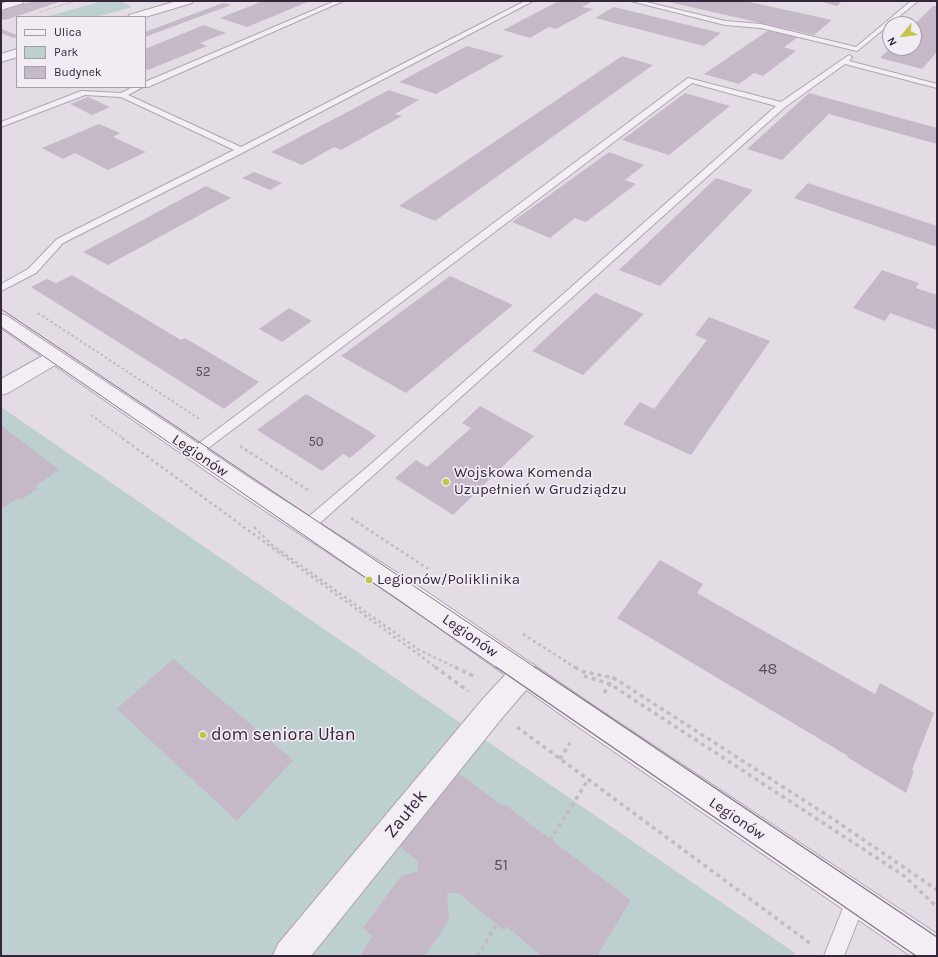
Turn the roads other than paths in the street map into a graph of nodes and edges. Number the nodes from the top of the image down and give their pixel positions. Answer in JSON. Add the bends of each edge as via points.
{"nodes":[{"id":1,"x":15,"y":1,"type":"edge"},
{"id":2,"x":188,"y":1,"type":"edge"},
{"id":3,"x":340,"y":1,"type":"edge"},
{"id":4,"x":530,"y":1,"type":"edge"},
{"id":5,"x":634,"y":1,"type":"edge"},
{"id":6,"x":915,"y":1,"type":"edge"},
{"id":7,"x":1,"y":7,"type":"edge"},
{"id":8,"x":136,"y":16,"type":"edge"},
{"id":9,"x":857,"y":49,"type":"junction"},
{"id":10,"x":16,"y":53,"type":"edge"},
{"id":11,"x":1,"y":58,"type":"edge"},
{"id":12,"x":844,"y":62,"type":"junction"},
{"id":13,"x":146,"y":84,"type":"edge"},
{"id":14,"x":937,"y":86,"type":"edge"},
{"id":15,"x":137,"y":88,"type":"edge"},
{"id":16,"x":122,"y":94,"type":"junction"},
{"id":17,"x":782,"y":105,"type":"junction"},
{"id":18,"x":1,"y":125,"type":"edge"},
{"id":19,"x":241,"y":150,"type":"junction"},
{"id":20,"x":1,"y":288,"type":"edge"},
{"id":21,"x":1,"y":320,"type":"edge"},
{"id":22,"x":55,"y":357,"type":"junction"},
{"id":23,"x":1,"y":388,"type":"edge"},
{"id":24,"x":195,"y":452,"type":"junction"},
{"id":25,"x":306,"y":527,"type":"junction"},
{"id":26,"x":524,"y":673,"type":"junction"},
{"id":27,"x":856,"y":900,"type":"junction"},
{"id":28,"x":297,"y":954,"type":"edge"},
{"id":29,"x":937,"y":954,"type":"edge"},
{"id":30,"x":834,"y":956,"type":"edge"}],
"edges":[{"from":1,"to":7,"type":"street"},
{"from":2,"to":8,"type":"street"},
{"from":3,"to":13,"type":"lane"},
{"from":4,"to":19,"type":"lane"},
{"from":5,"to":9,"type":"lane","via":[[725,23],[761,26]]},
{"from":6,"to":9,"type":"lane"},
{"from":9,"to":12,"type":"lane"},
{"from":10,"to":11,"type":"street"},
{"from":12,"to":14,"type":"lane"},
{"from":12,"to":17,"type":"lane"},
{"from":15,"to":16,"type":"lane"},
{"from":16,"to":18,"type":"lane","via":[[84,93]]},
{"from":16,"to":19,"type":"lane"},
{"from":17,"to":24,"type":"lane","via":[[691,80]]},
{"from":17,"to":25,"type":"lane"},
{"from":19,"to":20,"type":"lane","via":[[60,241],[32,271]]},
{"from":21,"to":22,"type":"street","name":"Legionów"},
{"from":22,"to":23,"type":"street"},
{"from":22,"to":24,"type":"street","name":"Legionów"},
{"from":24,"to":25,"type":"street","name":"Legionów"},
{"from":25,"to":26,"type":"street","name":"Legionów","via":[[409,593]]},
{"from":26,"to":27,"type":"street","name":"Legionów"},
{"from":26,"to":28,"type":"street","name":"Zaułek","via":[[492,709]]},
{"from":27,"to":29,"type":"street","name":"Legionów"},
{"from":27,"to":30,"type":"lane"}]}
